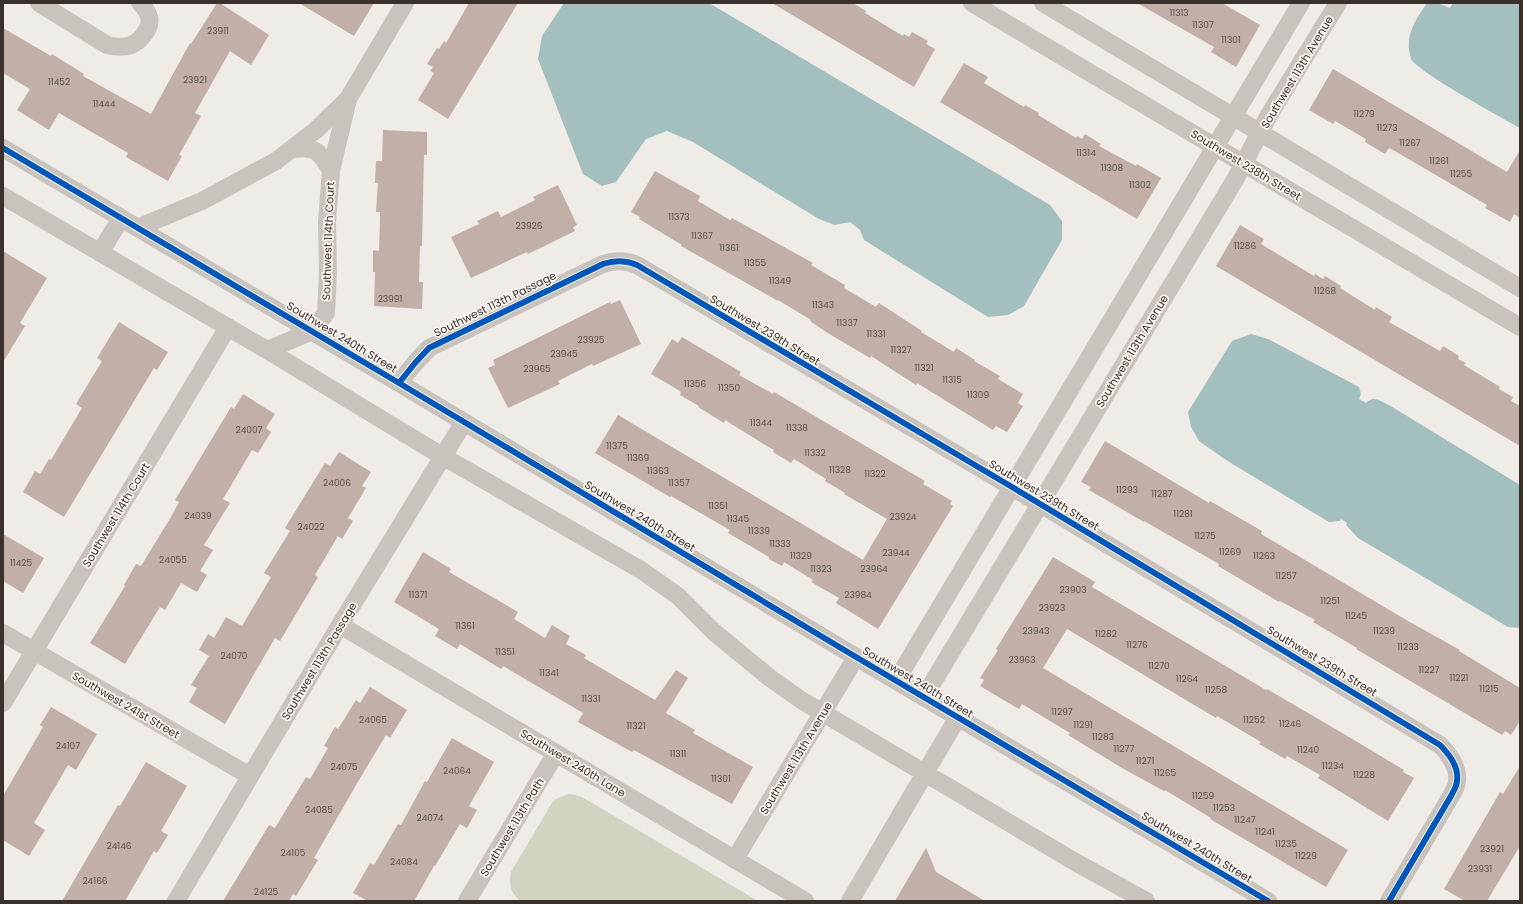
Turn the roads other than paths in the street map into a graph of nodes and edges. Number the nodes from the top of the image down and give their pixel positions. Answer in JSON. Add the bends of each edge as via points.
{"nodes":[{"id":1,"x":39,"y":3,"type":"edge"},
{"id":2,"x":140,"y":3,"type":"edge"},
{"id":3,"x":405,"y":3,"type":"edge"},
{"id":4,"x":972,"y":3,"type":"edge"},
{"id":5,"x":1043,"y":3,"type":"edge"},
{"id":6,"x":1300,"y":3,"type":"edge"},
{"id":7,"x":1338,"y":3,"type":"edge"},
{"id":8,"x":348,"y":99,"type":"junction"},
{"id":9,"x":1233,"y":117,"type":"junction"},
{"id":10,"x":1260,"y":134,"type":"junction"},
{"id":11,"x":1215,"y":146,"type":"junction"},
{"id":12,"x":3,"y":148,"type":"edge"},
{"id":13,"x":292,"y":149,"type":"junction"},
{"id":14,"x":1243,"y":163,"type":"junction"},
{"id":15,"x":331,"y":171,"type":"junction"},
{"id":16,"x":3,"y":196,"type":"edge"},
{"id":17,"x":121,"y":218,"type":"junction"},
{"id":18,"x":137,"y":228,"type":"junction"},
{"id":19,"x":100,"y":253,"type":"junction"},
{"id":20,"x":612,"y":261,"type":"joint"},
{"id":21,"x":1520,"y":288,"type":"edge"},
{"id":22,"x":228,"y":327,"type":"junction"},
{"id":23,"x":1520,"y":327,"type":"edge"},
{"id":24,"x":313,"y":331,"type":"junction"},
{"id":25,"x":267,"y":350,"type":"junction"},
{"id":26,"x":399,"y":383,"type":"junction"},
{"id":27,"x":464,"y":422,"type":"junction"},
{"id":28,"x":442,"y":456,"type":"junction"},
{"id":29,"x":1012,"y":487,"type":"junction"},
{"id":30,"x":1040,"y":504,"type":"junction"},
{"id":31,"x":340,"y":625,"type":"junction"},
{"id":32,"x":3,"y":633,"type":"edge"},
{"id":33,"x":34,"y":652,"type":"junction"},
{"id":34,"x":856,"y":657,"type":"junction"},
{"id":35,"x":896,"y":681,"type":"junction"},
{"id":36,"x":924,"y":698,"type":"junction"},
{"id":37,"x":3,"y":703,"type":"edge"},
{"id":38,"x":823,"y":713,"type":"junction"},
{"id":39,"x":958,"y":717,"type":"junction"},
{"id":40,"x":556,"y":753,"type":"junction"},
{"id":41,"x":924,"y":773,"type":"junction"},
{"id":42,"x":250,"y":776,"type":"junction"},
{"id":43,"x":735,"y":859,"type":"junction"},
{"id":44,"x":176,"y":901,"type":"edge"},
{"id":45,"x":468,"y":901,"type":"edge"},
{"id":46,"x":805,"y":901,"type":"edge"},
{"id":47,"x":850,"y":901,"type":"edge"},
{"id":48,"x":1146,"y":901,"type":"edge"},
{"id":49,"x":1268,"y":901,"type":"edge"},
{"id":50,"x":1389,"y":901,"type":"edge"}],
"edges":[{"from":1,"to":2,"type":"street","via":[[107,45],[116,47],[139,42],[149,25],[147,10]]},
{"from":3,"to":8,"type":"street","name":"Southwest 114th Court"},
{"from":4,"to":11,"type":"street","name":"Southwest 238th Street"},
{"from":5,"to":9,"type":"street"},
{"from":6,"to":9,"type":"street"},
{"from":7,"to":10,"type":"street","name":"Southwest 113th Avenue"},
{"from":8,"to":13,"type":"street","name":"Southwest 114th Court"},
{"from":8,"to":15,"type":"street","name":"Southwest 114th Court"},
{"from":9,"to":10,"type":"street"},
{"from":9,"to":11,"type":"street"},
{"from":10,"to":14,"type":"street","name":"Southwest 113th Avenue"},
{"from":10,"to":21,"type":"street"},
{"from":11,"to":14,"type":"street","name":"Southwest 238th Street"},
{"from":11,"to":29,"type":"street"},
{"from":12,"to":17,"type":"street","name":"Southwest 240th Street"},
{"from":13,"to":15,"type":"street","via":[[314,150],[324,159]]},
{"from":13,"to":18,"type":"street","name":"Southwest 114th Court","via":[[276,161],[202,201]]},
{"from":14,"to":23,"type":"street","name":"Southwest 238th Street"},
{"from":14,"to":30,"type":"street","name":"Southwest 113th Avenue"},
{"from":15,"to":24,"type":"street","name":"Southwest 114th Court","via":[[327,222],[326,313]]},
{"from":16,"to":19,"type":"street"},
{"from":17,"to":18,"type":"street","name":"Southwest 240th Street"},
{"from":17,"to":19,"type":"street"},
{"from":18,"to":24,"type":"street","name":"Southwest 240th Street"},
{"from":19,"to":22,"type":"street"},
{"from":20,"to":26,"type":"street","name":"Southwest 113th Passage","via":[[594,267],[429,348]]},
{"from":20,"to":29,"type":"street","name":"Southwest 239th Street","via":[[626,262],[644,269]]},
{"from":22,"to":25,"type":"street"},
{"from":22,"to":33,"type":"street","name":"Southwest 114th Court"},
{"from":24,"to":25,"type":"street"},
{"from":24,"to":26,"type":"street","name":"Southwest 240th Street"},
{"from":25,"to":28,"type":"street"},
{"from":26,"to":27,"type":"street","name":"Southwest 240th Street"},
{"from":27,"to":28,"type":"street","name":"Southwest 113th Passage"},
{"from":27,"to":34,"type":"street","name":"Southwest 240th Street"},
{"from":28,"to":31,"type":"street","name":"Southwest 113th Passage"},
{"from":28,"to":38,"type":"street","via":[[657,580],[770,678]]},
{"from":29,"to":30,"type":"street","name":"Southwest 239th Street"},
{"from":29,"to":35,"type":"street"},
{"from":30,"to":36,"type":"street","name":"Southwest 113th Avenue"},
{"from":30,"to":50,"type":"street","name":"Southwest 239th Street","via":[[1433,739],[1445,750],[1457,774],[1455,789]]},
{"from":31,"to":40,"type":"street","name":"Southwest 240th Lane"},
{"from":31,"to":42,"type":"street","name":"Southwest 113th Passage"},
{"from":32,"to":33,"type":"street","name":"Southwest 241st Street"},
{"from":33,"to":37,"type":"street","name":"Southwest 114th Court"},
{"from":33,"to":42,"type":"street","name":"Southwest 241st Street"},
{"from":34,"to":35,"type":"street","name":"Southwest 240th Street"},
{"from":34,"to":38,"type":"street","name":"Southwest 113th Avenue"},
{"from":35,"to":36,"type":"street","name":"Southwest 240th Street"},
{"from":36,"to":39,"type":"street","name":"Southwest 240th Street"},
{"from":38,"to":41,"type":"street"},
{"from":38,"to":43,"type":"street","name":"Southwest 113th Avenue"},
{"from":39,"to":41,"type":"street"},
{"from":39,"to":49,"type":"street","name":"Southwest 240th Street"},
{"from":40,"to":43,"type":"street","name":"Southwest 240th Lane"},
{"from":40,"to":45,"type":"street","name":"Southwest 113th Path"},
{"from":41,"to":47,"type":"street"},
{"from":41,"to":48,"type":"street"},
{"from":42,"to":44,"type":"street","name":"Southwest 113th Passage"},
{"from":43,"to":46,"type":"street","name":"Southwest 240th Lane"}]}
